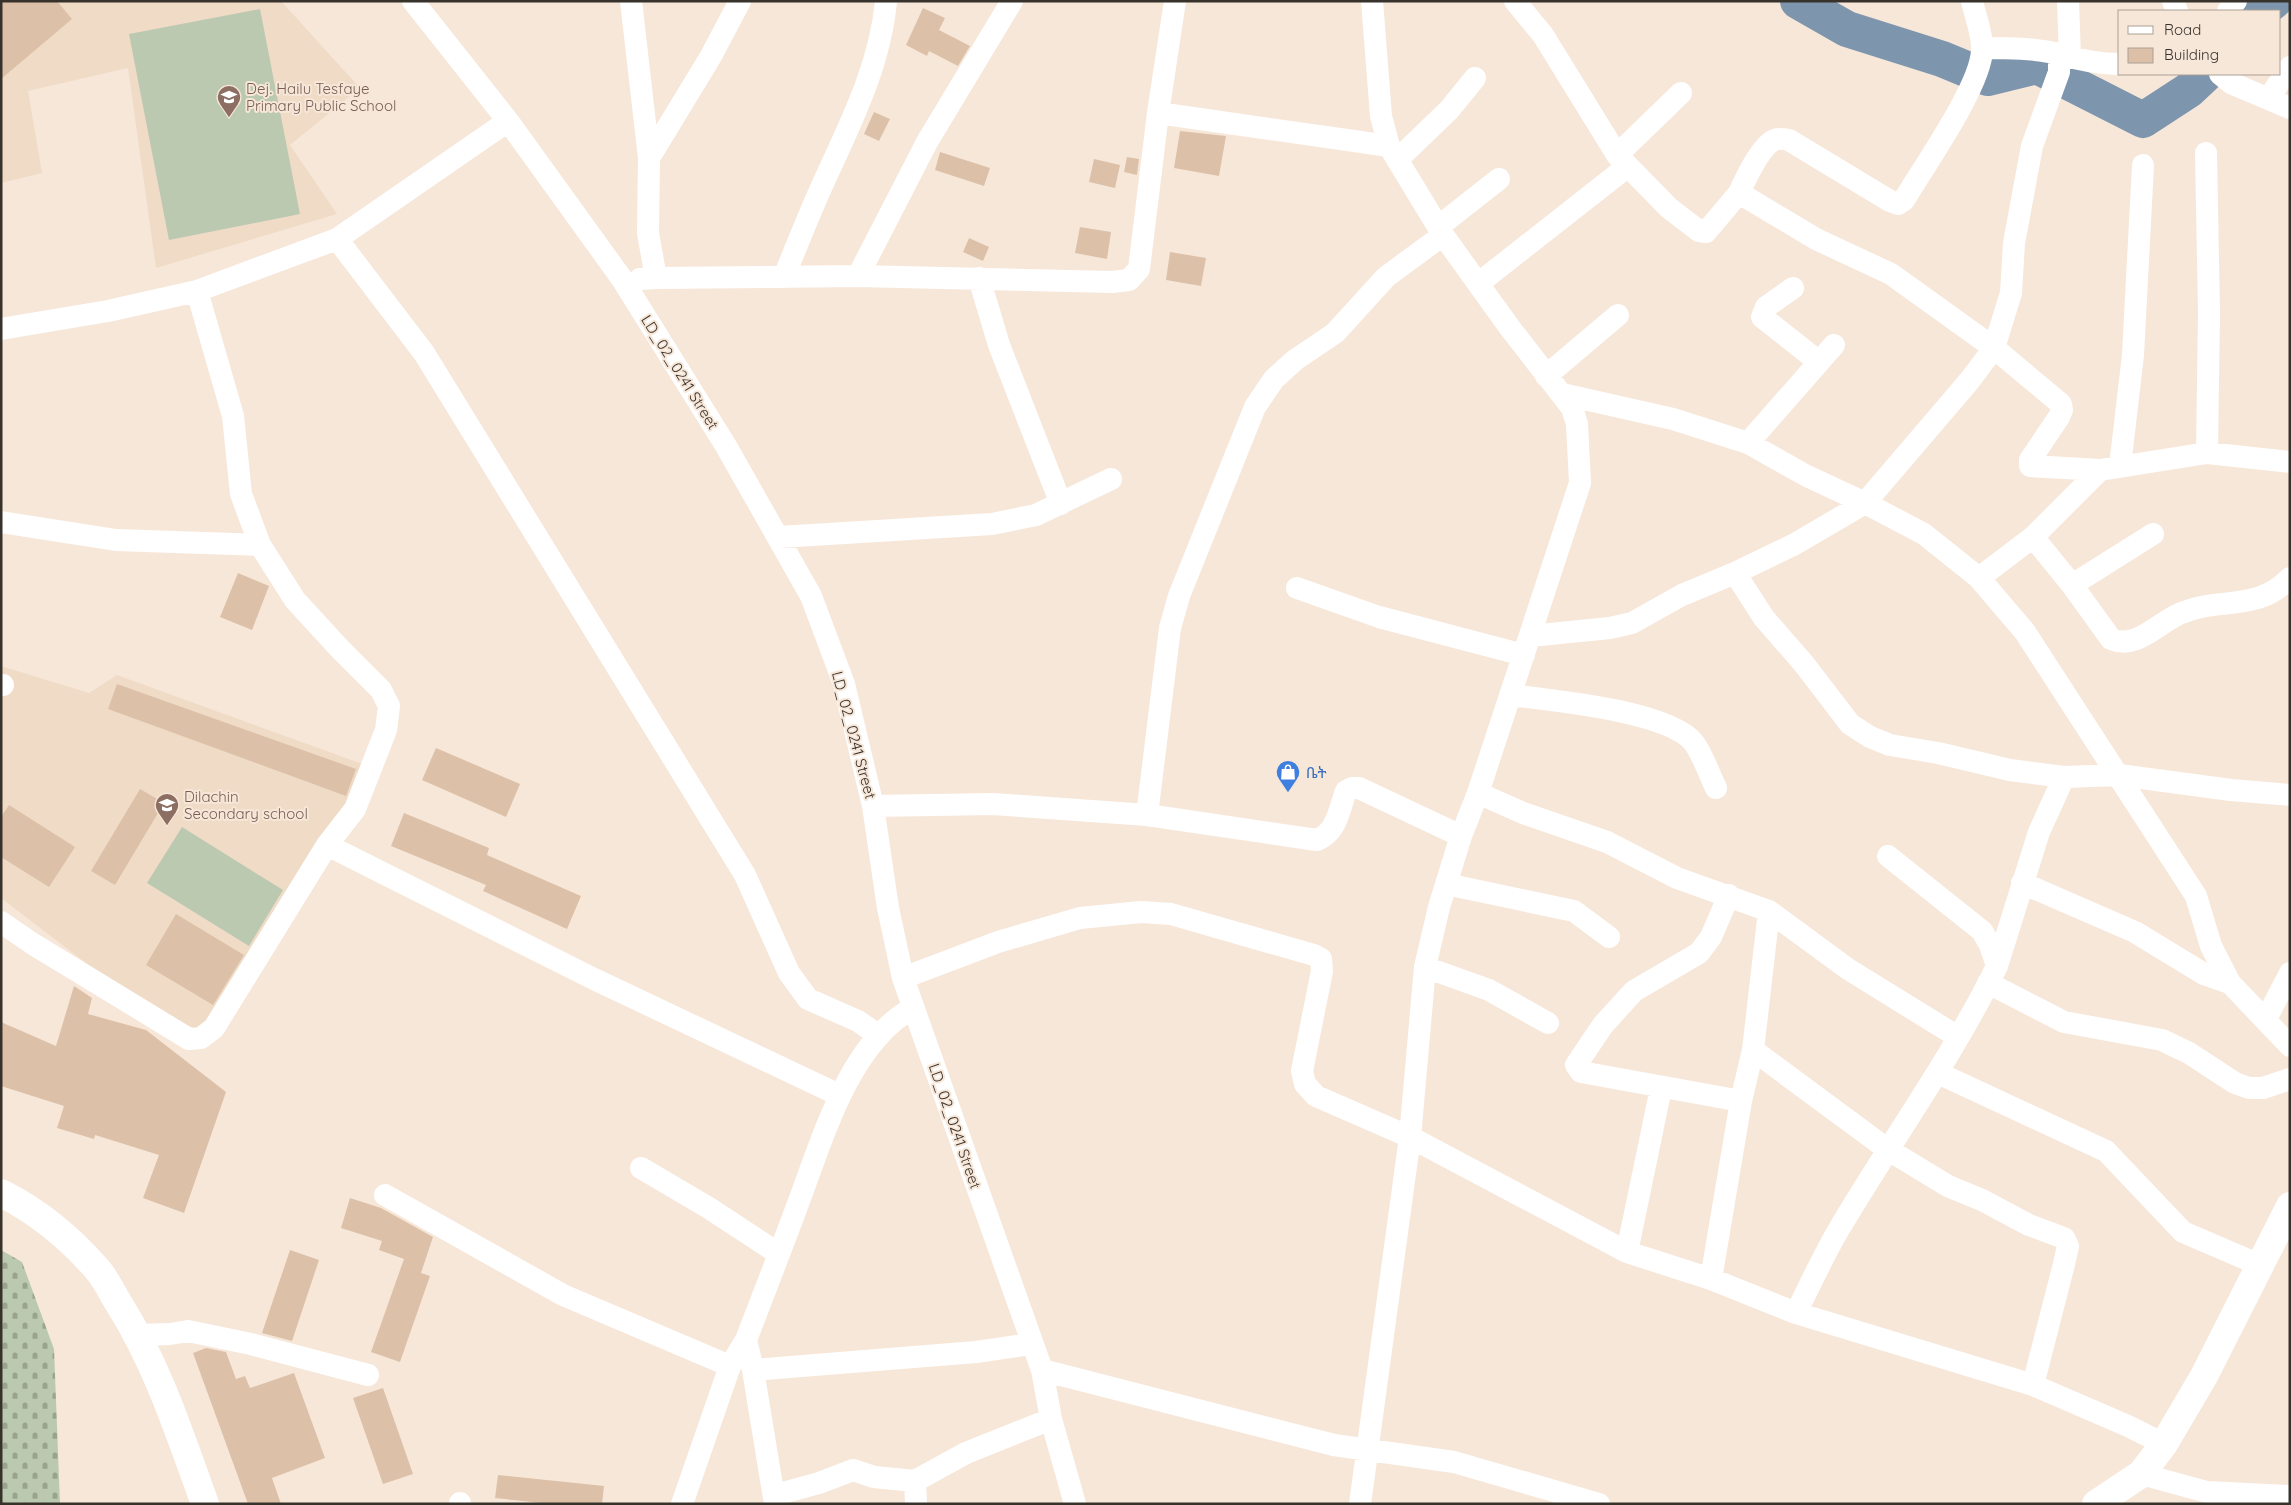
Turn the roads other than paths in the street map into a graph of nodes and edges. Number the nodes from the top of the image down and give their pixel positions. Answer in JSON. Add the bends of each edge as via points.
{"nodes":[{"id":1,"x":414,"y":1,"type":"edge"},
{"id":2,"x":631,"y":1,"type":"edge"},
{"id":3,"x":740,"y":1,"type":"edge"},
{"id":4,"x":886,"y":1,"type":"edge"},
{"id":5,"x":1012,"y":1,"type":"edge"},
{"id":6,"x":1175,"y":1,"type":"edge"},
{"id":7,"x":1372,"y":1,"type":"edge"},
{"id":8,"x":1516,"y":1,"type":"edge"},
{"id":9,"x":1972,"y":1,"type":"edge"},
{"id":10,"x":2068,"y":1,"type":"edge"},
{"id":11,"x":1981,"y":58,"type":"junction"},
{"id":12,"x":2118,"y":64,"type":"edge"},
{"id":13,"x":2290,"y":67,"type":"edge"},
{"id":14,"x":2060,"y":68,"type":"junction"},
{"id":15,"x":1475,"y":78,"type":"dead end"},
{"id":16,"x":2225,"y":78,"type":"edge"},
{"id":17,"x":1681,"y":93,"type":"dead end"},
{"id":18,"x":2268,"y":99,"type":"junction"},
{"id":19,"x":2290,"y":108,"type":"edge"},
{"id":20,"x":1158,"y":113,"type":"junction"},
{"id":21,"x":508,"y":121,"type":"junction"},
{"id":22,"x":1393,"y":153,"type":"junction"},
{"id":23,"x":2206,"y":153,"type":"dead end"},
{"id":24,"x":649,"y":158,"type":"junction"},
{"id":25,"x":1623,"y":160,"type":"junction"},
{"id":26,"x":2143,"y":165,"type":"dead end"},
{"id":27,"x":1499,"y":179,"type":"dead end"},
{"id":28,"x":1739,"y":193,"type":"junction"},
{"id":29,"x":1441,"y":231,"type":"junction"},
{"id":30,"x":337,"y":239,"type":"junction"},
{"id":31,"x":858,"y":276,"type":"junction"},
{"id":32,"x":784,"y":277,"type":"junction"},
{"id":33,"x":656,"y":278,"type":"junction"},
{"id":34,"x":979,"y":278,"type":"junction"},
{"id":35,"x":622,"y":279,"type":"junction"},
{"id":36,"x":1479,"y":284,"type":"junction"},
{"id":37,"x":1793,"y":288,"type":"dead end"},
{"id":38,"x":197,"y":291,"type":"junction"},
{"id":39,"x":1618,"y":315,"type":"dead end"},
{"id":40,"x":1,"y":329,"type":"edge"},
{"id":41,"x":1994,"y":348,"type":"junction"},
{"id":42,"x":1546,"y":376,"type":"junction"},
{"id":43,"x":1562,"y":394,"type":"junction"},
{"id":44,"x":1748,"y":443,"type":"junction"},
{"id":45,"x":2207,"y":453,"type":"junction"},
{"id":46,"x":2290,"y":462,"type":"edge"},
{"id":47,"x":2110,"y":468,"type":"junction"},
{"id":48,"x":1111,"y":480,"type":"dead end"},
{"id":49,"x":1865,"y":503,"type":"junction"},
{"id":50,"x":1061,"y":504,"type":"junction"},
{"id":51,"x":1,"y":522,"type":"edge"},
{"id":52,"x":2153,"y":534,"type":"dead end"},
{"id":53,"x":779,"y":537,"type":"junction"},
{"id":54,"x":2033,"y":537,"type":"junction"},
{"id":55,"x":260,"y":545,"type":"junction"},
{"id":56,"x":1735,"y":573,"type":"junction"},
{"id":57,"x":1979,"y":578,"type":"junction"},
{"id":58,"x":2290,"y":578,"type":"edge"},
{"id":59,"x":2072,"y":585,"type":"junction"},
{"id":60,"x":1297,"y":588,"type":"dead end"},
{"id":61,"x":1527,"y":646,"type":"junction"},
{"id":62,"x":1510,"y":695,"type":"junction"},
{"id":63,"x":2119,"y":775,"type":"junction"},
{"id":64,"x":2064,"y":776,"type":"junction"},
{"id":65,"x":1716,"y":788,"type":"dead end"},
{"id":66,"x":1478,"y":793,"type":"junction"},
{"id":67,"x":2290,"y":795,"type":"edge"},
{"id":68,"x":873,"y":806,"type":"junction"},
{"id":69,"x":1147,"y":815,"type":"junction"},
{"id":70,"x":1461,"y":836,"type":"junction"},
{"id":71,"x":327,"y":845,"type":"junction"},
{"id":72,"x":1888,"y":856,"type":"dead end"},
{"id":73,"x":2022,"y":883,"type":"junction"},
{"id":74,"x":1446,"y":884,"type":"junction"},
{"id":75,"x":1729,"y":896,"type":"junction"},
{"id":76,"x":1769,"y":911,"type":"junction"},
{"id":77,"x":1,"y":922,"type":"edge"},
{"id":78,"x":1609,"y":937,"type":"dead end"},
{"id":79,"x":1424,"y":967,"type":"junction"},
{"id":80,"x":2290,"y":973,"type":"edge"},
{"id":81,"x":1992,"y":974,"type":"junction"},
{"id":82,"x":903,"y":978,"type":"junction"},
{"id":83,"x":2230,"y":983,"type":"junction"},
{"id":84,"x":913,"y":1008,"type":"junction"},
{"id":85,"x":2266,"y":1019,"type":"junction"},
{"id":86,"x":1548,"y":1023,"type":"dead end"},
{"id":87,"x":878,"y":1036,"type":"junction"},
{"id":88,"x":1958,"y":1037,"type":"junction"},
{"id":89,"x":2290,"y":1046,"type":"edge"},
{"id":90,"x":1753,"y":1050,"type":"junction"},
{"id":91,"x":1938,"y":1073,"type":"junction"},
{"id":92,"x":2290,"y":1079,"type":"edge"},
{"id":93,"x":1661,"y":1088,"type":"junction"},
{"id":94,"x":839,"y":1095,"type":"junction"},
{"id":95,"x":1741,"y":1101,"type":"junction"},
{"id":96,"x":1410,"y":1138,"type":"junction"},
{"id":97,"x":1888,"y":1149,"type":"junction"},
{"id":98,"x":641,"y":1168,"type":"dead end"},
{"id":99,"x":1,"y":1193,"type":"edge"},
{"id":100,"x":385,"y":1195,"type":"dead end"},
{"id":101,"x":2290,"y":1206,"type":"edge"},
{"id":102,"x":1627,"y":1252,"type":"junction"},
{"id":103,"x":779,"y":1254,"type":"junction"},
{"id":104,"x":2260,"y":1265,"type":"junction"},
{"id":105,"x":1711,"y":1280,"type":"junction"},
{"id":106,"x":1796,"y":1313,"type":"junction"},
{"id":107,"x":138,"y":1335,"type":"junction"},
{"id":108,"x":746,"y":1340,"type":"junction"},
{"id":109,"x":1031,"y":1344,"type":"junction"},
{"id":110,"x":730,"y":1366,"type":"junction"},
{"id":111,"x":753,"y":1370,"type":"junction"},
{"id":112,"x":1042,"y":1370,"type":"junction"},
{"id":113,"x":368,"y":1374,"type":"dead end"},
{"id":114,"x":2034,"y":1385,"type":"junction"},
{"id":115,"x":1051,"y":1419,"type":"junction"},
{"id":116,"x":2164,"y":1444,"type":"junction"},
{"id":117,"x":1369,"y":1449,"type":"junction"},
{"id":118,"x":2141,"y":1474,"type":"junction"},
{"id":119,"x":915,"y":1481,"type":"junction"},
{"id":120,"x":2290,"y":1496,"type":"edge"},
{"id":121,"x":775,"y":1499,"type":"edge"},
{"id":122,"x":205,"y":1504,"type":"edge"},
{"id":123,"x":682,"y":1504,"type":"edge"},
{"id":124,"x":916,"y":1504,"type":"edge"},
{"id":125,"x":1075,"y":1504,"type":"edge"},
{"id":126,"x":1360,"y":1504,"type":"edge"},
{"id":127,"x":1599,"y":1504,"type":"edge"},
{"id":128,"x":2096,"y":1504,"type":"edge"}],
"edges":[{"from":1,"to":21,"type":"street","name":"LD_02_0241 Street"},
{"from":2,"to":24,"type":"street"},
{"from":3,"to":24,"type":"street"},
{"from":4,"to":32,"type":"street","via":[[883,30],[856,111]]},
{"from":5,"to":31,"type":"street","via":[[927,142]]},
{"from":6,"to":20,"type":"street"},
{"from":7,"to":22,"type":"street","via":[[1381,116]]},
{"from":8,"to":25,"type":"street","via":[[1543,35]]},
{"from":9,"to":11,"type":"street"},
{"from":10,"to":14,"type":"street"},
{"from":11,"to":14,"type":"street","via":[[2012,48]]},
{"from":11,"to":28,"type":"street","via":[[1967,95],[1904,200],[1898,204],[1789,140],[1781,139],[1773,140],[1753,164]]},
{"from":12,"to":14,"type":"street"},
{"from":13,"to":18,"type":"street"},
{"from":14,"to":41,"type":"street","via":[[2032,146],[2014,243],[2011,293]]},
{"from":15,"to":22,"type":"street","via":[[1449,110]]},
{"from":16,"to":18,"type":"street"},
{"from":17,"to":25,"type":"street"},
{"from":18,"to":19,"type":"street"},
{"from":20,"to":22,"type":"street"},
{"from":20,"to":34,"type":"street","via":[[1139,270],[1135,276],[1112,282]]},
{"from":21,"to":30,"type":"street"},
{"from":21,"to":35,"type":"street","name":"LD_02_0241 Street"},
{"from":22,"to":29,"type":"street"},
{"from":23,"to":45,"type":"street"},
{"from":24,"to":33,"type":"street","via":[[648,233]]},
{"from":25,"to":28,"type":"street","via":[[1669,208],[1699,231],[1706,232],[1711,228]]},
{"from":25,"to":36,"type":"street"},
{"from":26,"to":47,"type":"street","via":[[2133,355]]},
{"from":27,"to":29,"type":"street"},
{"from":28,"to":41,"type":"street","via":[[1816,239],[1891,274]]},
{"from":29,"to":36,"type":"street"},
{"from":29,"to":69,"type":"street","via":[[1386,277],[1334,333],[1274,379],[1256,407],[1170,628]]},
{"from":30,"to":38,"type":"street"},
{"from":30,"to":87,"type":"street","via":[[424,353],[745,875],[789,973],[808,999],[858,1021]]},
{"from":31,"to":32,"type":"street"},
{"from":31,"to":34,"type":"street"},
{"from":32,"to":33,"type":"street"},
{"from":33,"to":35,"type":"street"},
{"from":34,"to":50,"type":"street","via":[[999,345]]},
{"from":35,"to":53,"type":"street","name":"LD_02_0241 Street"},
{"from":36,"to":42,"type":"street"},
{"from":37,"to":44,"type":"street","via":[[1766,307],[1762,317],[1827,353]]},
{"from":38,"to":40,"type":"street","via":[[108,311]]},
{"from":38,"to":55,"type":"street","via":[[233,416],[241,494]]},
{"from":39,"to":42,"type":"street"},
{"from":41,"to":47,"type":"street","via":[[2061,404],[2059,417],[2030,460],[2030,466]]},
{"from":41,"to":49,"type":"street"},
{"from":42,"to":43,"type":"street"},
{"from":43,"to":44,"type":"street","via":[[1673,419]]},
{"from":43,"to":61,"type":"street","via":[[1572,408],[1577,424],[1580,483]]},
{"from":44,"to":49,"type":"street"},
{"from":45,"to":46,"type":"street"},
{"from":45,"to":47,"type":"street"},
{"from":47,"to":54,"type":"street"},
{"from":48,"to":50,"type":"street"},
{"from":49,"to":56,"type":"street","via":[[1795,544]]},
{"from":49,"to":57,"type":"street","via":[[1924,534]]},
{"from":50,"to":53,"type":"street","via":[[1036,515],[992,524]]},
{"from":51,"to":55,"type":"street","via":[[116,540]]},
{"from":52,"to":59,"type":"street"},
{"from":53,"to":68,"type":"street","name":"LD_02_0241 Street","via":[[811,596],[844,684]]},
{"from":54,"to":57,"type":"street"},
{"from":54,"to":59,"type":"street"},
{"from":55,"to":71,"type":"street","via":[[295,600],[381,690],[389,706],[386,730],[355,808]]},
{"from":56,"to":61,"type":"street","via":[[1682,595],[1632,623]]},
{"from":56,"to":64,"type":"street","via":[[1764,618],[1850,724],[1870,737],[1890,745],[2010,770]]},
{"from":57,"to":63,"type":"street","via":[[2025,632]]},
{"from":58,"to":59,"type":"street","via":[[2279,589],[2256,600],[2205,605],[2180,614],[2131,642],[2120,643],[2111,639]]},
{"from":60,"to":61,"type":"street","via":[[1379,617]]},
{"from":61,"to":62,"type":"street"},
{"from":62,"to":65,"type":"street","via":[[1588,706],[1678,728],[1694,743]]},
{"from":62,"to":66,"type":"street"},
{"from":63,"to":64,"type":"street"},
{"from":63,"to":67,"type":"street"},
{"from":63,"to":83,"type":"street","via":[[2196,896],[2211,946]]},
{"from":64,"to":73,"type":"street","via":[[2039,832]]},
{"from":66,"to":70,"type":"street"},
{"from":66,"to":75,"type":"street","via":[[1523,813],[1607,842],[1677,878]]},
{"from":68,"to":69,"type":"street","via":[[993,804]]},
{"from":68,"to":82,"type":"street","name":"LD_02_0241 Street","via":[[888,908]]},
{"from":69,"to":70,"type":"street","via":[[1317,840],[1327,836],[1333,828],[1346,791],[1359,788]]},
{"from":70,"to":74,"type":"street"},
{"from":71,"to":77,"type":"street","via":[[214,1028],[201,1038],[190,1039]]},
{"from":71,"to":94,"type":"street","via":[[594,979]]},
{"from":72,"to":81,"type":"street","via":[[1982,931]]},
{"from":73,"to":81,"type":"street"},
{"from":73,"to":83,"type":"street","via":[[2135,932],[2204,974]]},
{"from":74,"to":78,"type":"street","via":[[1574,910]]},
{"from":74,"to":79,"type":"street"},
{"from":75,"to":76,"type":"street"},
{"from":75,"to":93,"type":"street","via":[[1711,937],[1699,953],[1634,991],[1603,1025],[1576,1065],[1581,1072]]},
{"from":76,"to":88,"type":"street","via":[[1848,969]]},
{"from":76,"to":90,"type":"street"},
{"from":79,"to":86,"type":"street","via":[[1489,990]]},
{"from":79,"to":96,"type":"street"},
{"from":80,"to":85,"type":"street"},
{"from":81,"to":88,"type":"street"},
{"from":81,"to":92,"type":"street","via":[[2064,1022],[2162,1040],[2248,1088],[2262,1088]]},
{"from":82,"to":84,"type":"street","name":"LD_02_0241 Street"},
{"from":82,"to":96,"type":"street","via":[[998,942],[1080,918],[1141,912],[1171,914],[1314,955],[1321,960],[1322,971],[1302,1071],[1305,1084],[1316,1096]]},
{"from":83,"to":85,"type":"street"},
{"from":84,"to":87,"type":"street","via":[[897,1017]]},
{"from":84,"to":109,"type":"street","name":"LD_02_0241 Street"},
{"from":85,"to":89,"type":"street"},
{"from":87,"to":94,"type":"street"},
{"from":88,"to":91,"type":"street"},
{"from":90,"to":95,"type":"street"},
{"from":90,"to":97,"type":"street"},
{"from":91,"to":97,"type":"street"},
{"from":91,"to":104,"type":"street","via":[[2106,1151],[2183,1232]]},
{"from":93,"to":95,"type":"street"},
{"from":93,"to":102,"type":"street"},
{"from":94,"to":103,"type":"street"},
{"from":95,"to":105,"type":"street"},
{"from":96,"to":102,"type":"street"},
{"from":96,"to":117,"type":"street"},
{"from":97,"to":106,"type":"street","via":[[1837,1231]]},
{"from":97,"to":114,"type":"street","via":[[1948,1186],[2064,1238],[2068,1246]]},
{"from":98,"to":103,"type":"street"},
{"from":99,"to":107,"type":"main road","via":[[58,1230],[98,1270]]},
{"from":100,"to":110,"type":"street","via":[[563,1295]]},
{"from":101,"to":104,"type":"main road"},
{"from":102,"to":105,"type":"street"},
{"from":103,"to":108,"type":"street"},
{"from":104,"to":116,"type":"main road","via":[[2204,1376]]},
{"from":105,"to":106,"type":"street"},
{"from":106,"to":114,"type":"street"},
{"from":107,"to":113,"type":"street","via":[[188,1331]]},
{"from":107,"to":122,"type":"main road","via":[[170,1408]]},
{"from":108,"to":110,"type":"street"},
{"from":108,"to":111,"type":"street"},
{"from":109,"to":111,"type":"street","via":[[958,1354]]},
{"from":109,"to":112,"type":"street","name":"LD_02_0241 Street"},
{"from":110,"to":123,"type":"street"},
{"from":111,"to":121,"type":"street"},
{"from":112,"to":115,"type":"street","name":"LD_02_0241 Street"},
{"from":112,"to":117,"type":"street","via":[[1334,1445]]},
{"from":114,"to":116,"type":"street"},
{"from":115,"to":119,"type":"street","via":[[966,1453]]},
{"from":115,"to":125,"type":"street","name":"LD_02_0241 Street"},
{"from":116,"to":118,"type":"main road"},
{"from":117,"to":126,"type":"street"},
{"from":117,"to":127,"type":"street","via":[[1454,1462]]},
{"from":118,"to":120,"type":"street","via":[[2207,1492]]},
{"from":118,"to":128,"type":"main road"},
{"from":119,"to":121,"type":"street","via":[[874,1477],[852,1470]]},
{"from":119,"to":124,"type":"street"}]}
